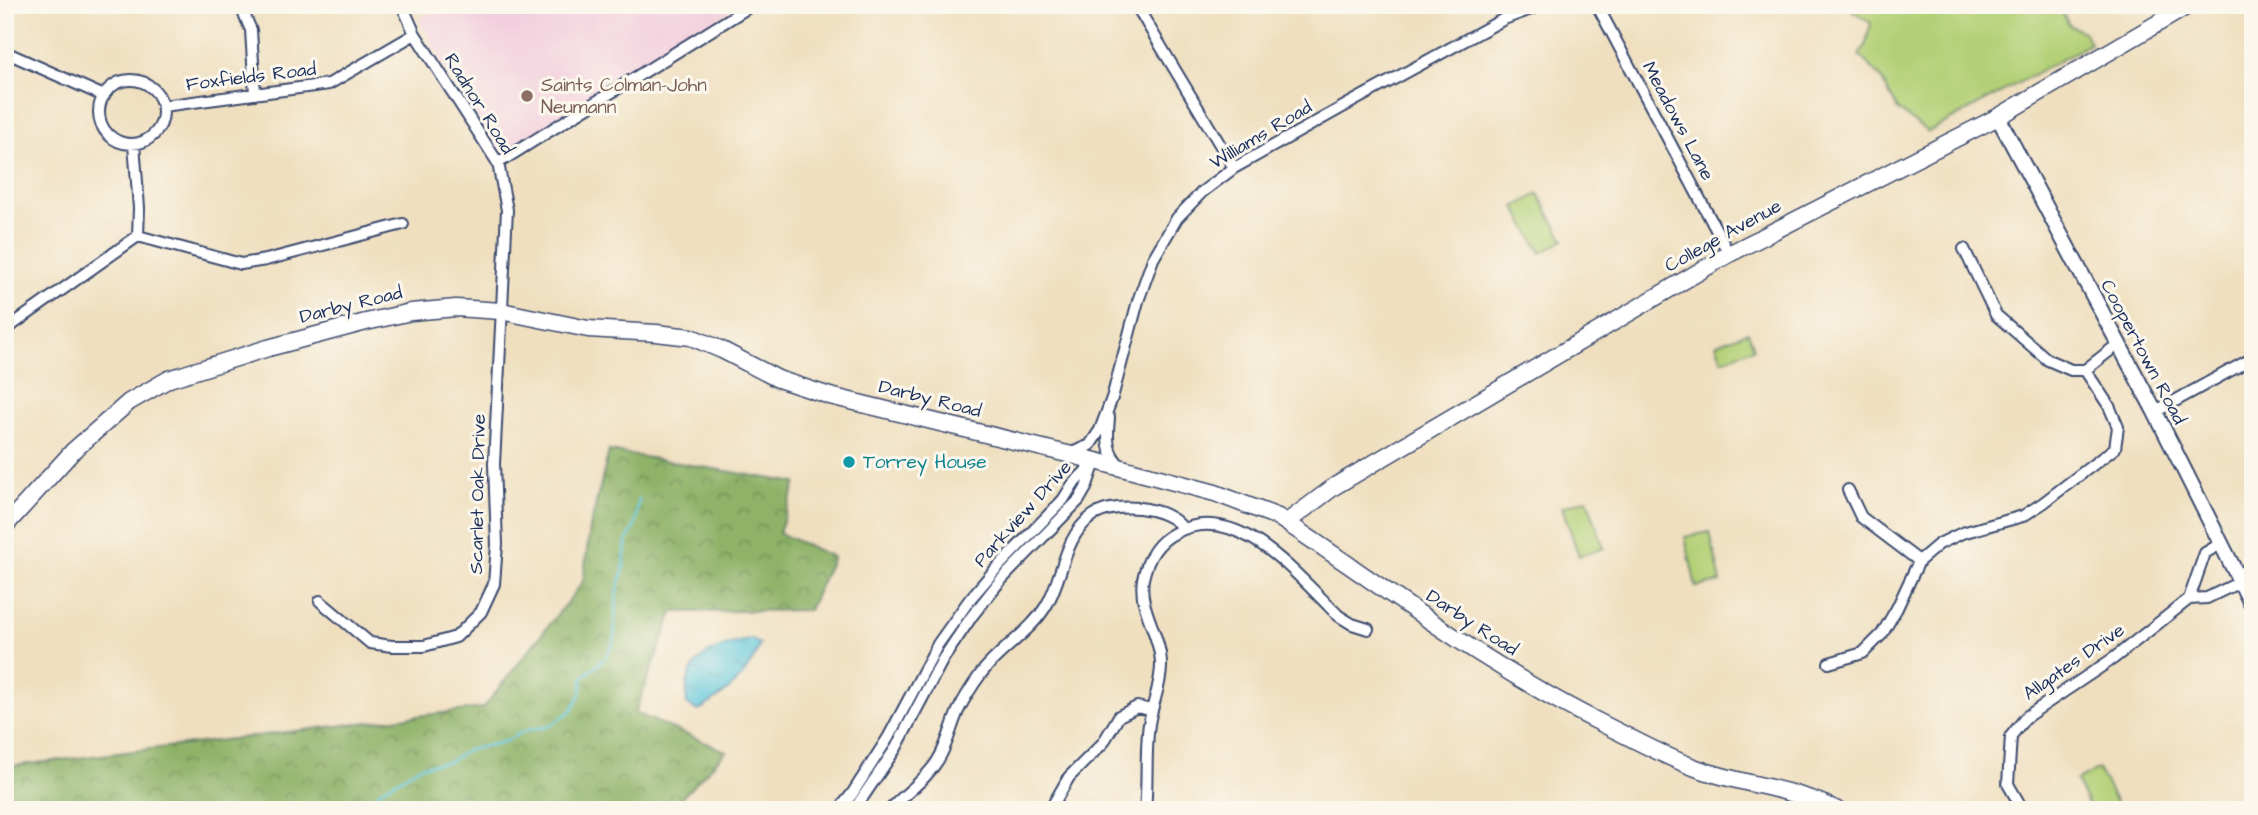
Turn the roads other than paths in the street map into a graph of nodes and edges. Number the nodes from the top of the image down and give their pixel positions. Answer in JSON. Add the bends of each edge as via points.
{"nodes":[{"id":1,"x":240,"y":5,"type":"edge"},
{"id":2,"x":402,"y":5,"type":"edge"},
{"id":3,"x":752,"y":5,"type":"edge"},
{"id":4,"x":1136,"y":5,"type":"edge"},
{"id":5,"x":1542,"y":5,"type":"edge"},
{"id":6,"x":1597,"y":5,"type":"edge"},
{"id":7,"x":2189,"y":5,"type":"edge"},
{"id":8,"x":415,"y":34,"type":"junction"},
{"id":9,"x":5,"y":52,"type":"edge"},
{"id":10,"x":255,"y":94,"type":"junction"},
{"id":11,"x":104,"y":96,"type":"junction"},
{"id":12,"x":163,"y":106,"type":"junction"},
{"id":13,"x":1998,"y":117,"type":"junction"},
{"id":14,"x":134,"y":144,"type":"junction"},
{"id":15,"x":498,"y":163,"type":"junction"},
{"id":16,"x":1234,"y":168,"type":"junction"},
{"id":17,"x":403,"y":224,"type":"dead end"},
{"id":18,"x":138,"y":236,"type":"junction"},
{"id":19,"x":1964,"y":249,"type":"dead end"},
{"id":20,"x":1729,"y":254,"type":"junction"},
{"id":21,"x":501,"y":311,"type":"junction"},
{"id":22,"x":5,"y":330,"type":"edge"},
{"id":23,"x":2117,"y":345,"type":"junction"},
{"id":24,"x":2253,"y":358,"type":"edge"},
{"id":25,"x":2085,"y":370,"type":"junction"},
{"id":26,"x":1112,"y":398,"type":"junction"},
{"id":27,"x":2155,"y":412,"type":"junction"},
{"id":28,"x":1067,"y":454,"type":"junction"},
{"id":29,"x":1096,"y":461,"type":"junction"},
{"id":30,"x":1125,"y":469,"type":"junction"},
{"id":31,"x":1848,"y":490,"type":"dead end"},
{"id":32,"x":1287,"y":522,"type":"junction"},
{"id":33,"x":5,"y":526,"type":"edge"},
{"id":34,"x":1183,"y":529,"type":"junction"},
{"id":35,"x":2220,"y":544,"type":"junction"},
{"id":36,"x":1919,"y":561,"type":"junction"},
{"id":37,"x":2240,"y":582,"type":"junction"},
{"id":38,"x":2189,"y":598,"type":"junction"},
{"id":39,"x":320,"y":601,"type":"dead end"},
{"id":40,"x":2253,"y":607,"type":"edge"},
{"id":41,"x":1368,"y":629,"type":"dead end"},
{"id":42,"x":946,"y":644,"type":"junction"},
{"id":43,"x":1829,"y":663,"type":"dead end"},
{"id":44,"x":1151,"y":710,"type":"junction"},
{"id":45,"x":839,"y":810,"type":"edge"},
{"id":46,"x":854,"y":810,"type":"edge"},
{"id":47,"x":890,"y":810,"type":"edge"},
{"id":48,"x":1050,"y":810,"type":"edge"},
{"id":49,"x":1145,"y":810,"type":"edge"},
{"id":50,"x":1838,"y":810,"type":"edge"},
{"id":51,"x":2023,"y":810,"type":"edge"}],
"edges":[{"from":1,"to":10,"type":"street","via":[[251,30]]},
{"from":2,"to":8,"type":"street","name":"Radnor Road"},
{"from":3,"to":15,"type":"street"},
{"from":4,"to":16,"type":"street"},
{"from":5,"to":16,"type":"street","name":"Williams Road","via":[[1504,19]]},
{"from":6,"to":20,"type":"street","name":"Meadows Lane"},
{"from":7,"to":13,"type":"main road","name":"College Avenue"},
{"from":8,"to":10,"type":"street","name":"Foxfields Road","via":[[329,84]]},
{"from":8,"to":15,"type":"street","name":"Radnor Road"},
{"from":9,"to":11,"type":"street"},
{"from":10,"to":12,"type":"street","name":"Foxfields Road"},
{"from":11,"to":12,"type":"street","name":"Foxfields Road","via":[[119,83],[136,81],[152,88]]},
{"from":11,"to":14,"type":"street","via":[[99,114],[103,128],[115,140]]},
{"from":12,"to":14,"type":"street","name":"Foxfields Road","via":[[157,132]]},
{"from":13,"to":20,"type":"main road","name":"College Avenue"},
{"from":13,"to":23,"type":"street","name":"Coopertown Road"},
{"from":14,"to":18,"type":"street"},
{"from":15,"to":21,"type":"street","name":"Radnor Road","via":[[507,210]]},
{"from":16,"to":26,"type":"street","name":"Williams Road","via":[[1177,218],[1153,259]]},
{"from":17,"to":18,"type":"street","via":[[241,264]]},
{"from":18,"to":22,"type":"street"},
{"from":19,"to":25,"type":"street","via":[[1996,315],[2048,360],[2071,370]]},
{"from":20,"to":32,"type":"main road","name":"College Avenue","via":[[1335,486]]},
{"from":21,"to":28,"type":"main road","name":"Darby Road","via":[[588,329],[691,337],[778,379],[830,396]]},
{"from":21,"to":33,"type":"main road","name":"Darby Road","via":[[411,312],[281,344],[169,379],[129,402],[73,451]]},
{"from":21,"to":39,"type":"street","name":"Scarlet Oak Drive","via":[[494,464],[497,544],[494,584],[481,612],[456,637],[424,646],[392,646],[370,643]]},
{"from":23,"to":25,"type":"street"},
{"from":23,"to":27,"type":"street","name":"Coopertown Road"},
{"from":24,"to":27,"type":"street"},
{"from":25,"to":36,"type":"street","via":[[2118,427],[2115,448],[2023,516],[1962,533]]},
{"from":26,"to":28,"type":"street","name":"Williams Road","via":[[1090,445]]},
{"from":26,"to":30,"type":"street","name":"Williams Road","via":[[1108,448]]},
{"from":27,"to":35,"type":"street","name":"Coopertown Road"},
{"from":28,"to":29,"type":"main road","name":"Darby Road"},
{"from":29,"to":30,"type":"main road","name":"Darby Road"},
{"from":29,"to":42,"type":"street","name":"Parkview Drive","via":[[1079,500],[1010,562]]},
{"from":30,"to":32,"type":"main road","name":"Darby Road","via":[[1215,493]]},
{"from":31,"to":36,"type":"street","via":[[1861,517]]},
{"from":32,"to":50,"type":"main road","name":"Darby Road","via":[[1514,676],[1606,726],[1695,768],[1817,800]]},
{"from":34,"to":41,"type":"street","via":[[1214,526],[1253,538],[1274,552],[1339,615]]},
{"from":34,"to":44,"type":"street","via":[[1156,549],[1143,579],[1143,597],[1161,658]]},
{"from":34,"to":47,"type":"street","via":[[1170,516],[1125,508],[1105,509],[1090,518],[1074,537],[1048,604],[982,673],[959,710],[939,759]]},
{"from":35,"to":37,"type":"street","name":"Coopertown Road"},
{"from":35,"to":38,"type":"street","via":[[2204,553]]},
{"from":36,"to":43,"type":"street","via":[[1882,634],[1863,653]]},
{"from":37,"to":38,"type":"street","name":"Allgates Drive","via":[[2207,598]]},
{"from":37,"to":40,"type":"street","name":"Coopertown Road"},
{"from":38,"to":51,"type":"street","name":"Allgates Drive","via":[[2114,658],[2026,717],[2011,736],[2008,784]]},
{"from":42,"to":45,"type":"street","name":"Parkview Drive"},
{"from":42,"to":46,"type":"street","name":"Parkview Drive","via":[[896,748]]},
{"from":44,"to":48,"type":"street","via":[[1137,706],[1119,716],[1103,743],[1069,777]]},
{"from":44,"to":49,"type":"street"}]}
